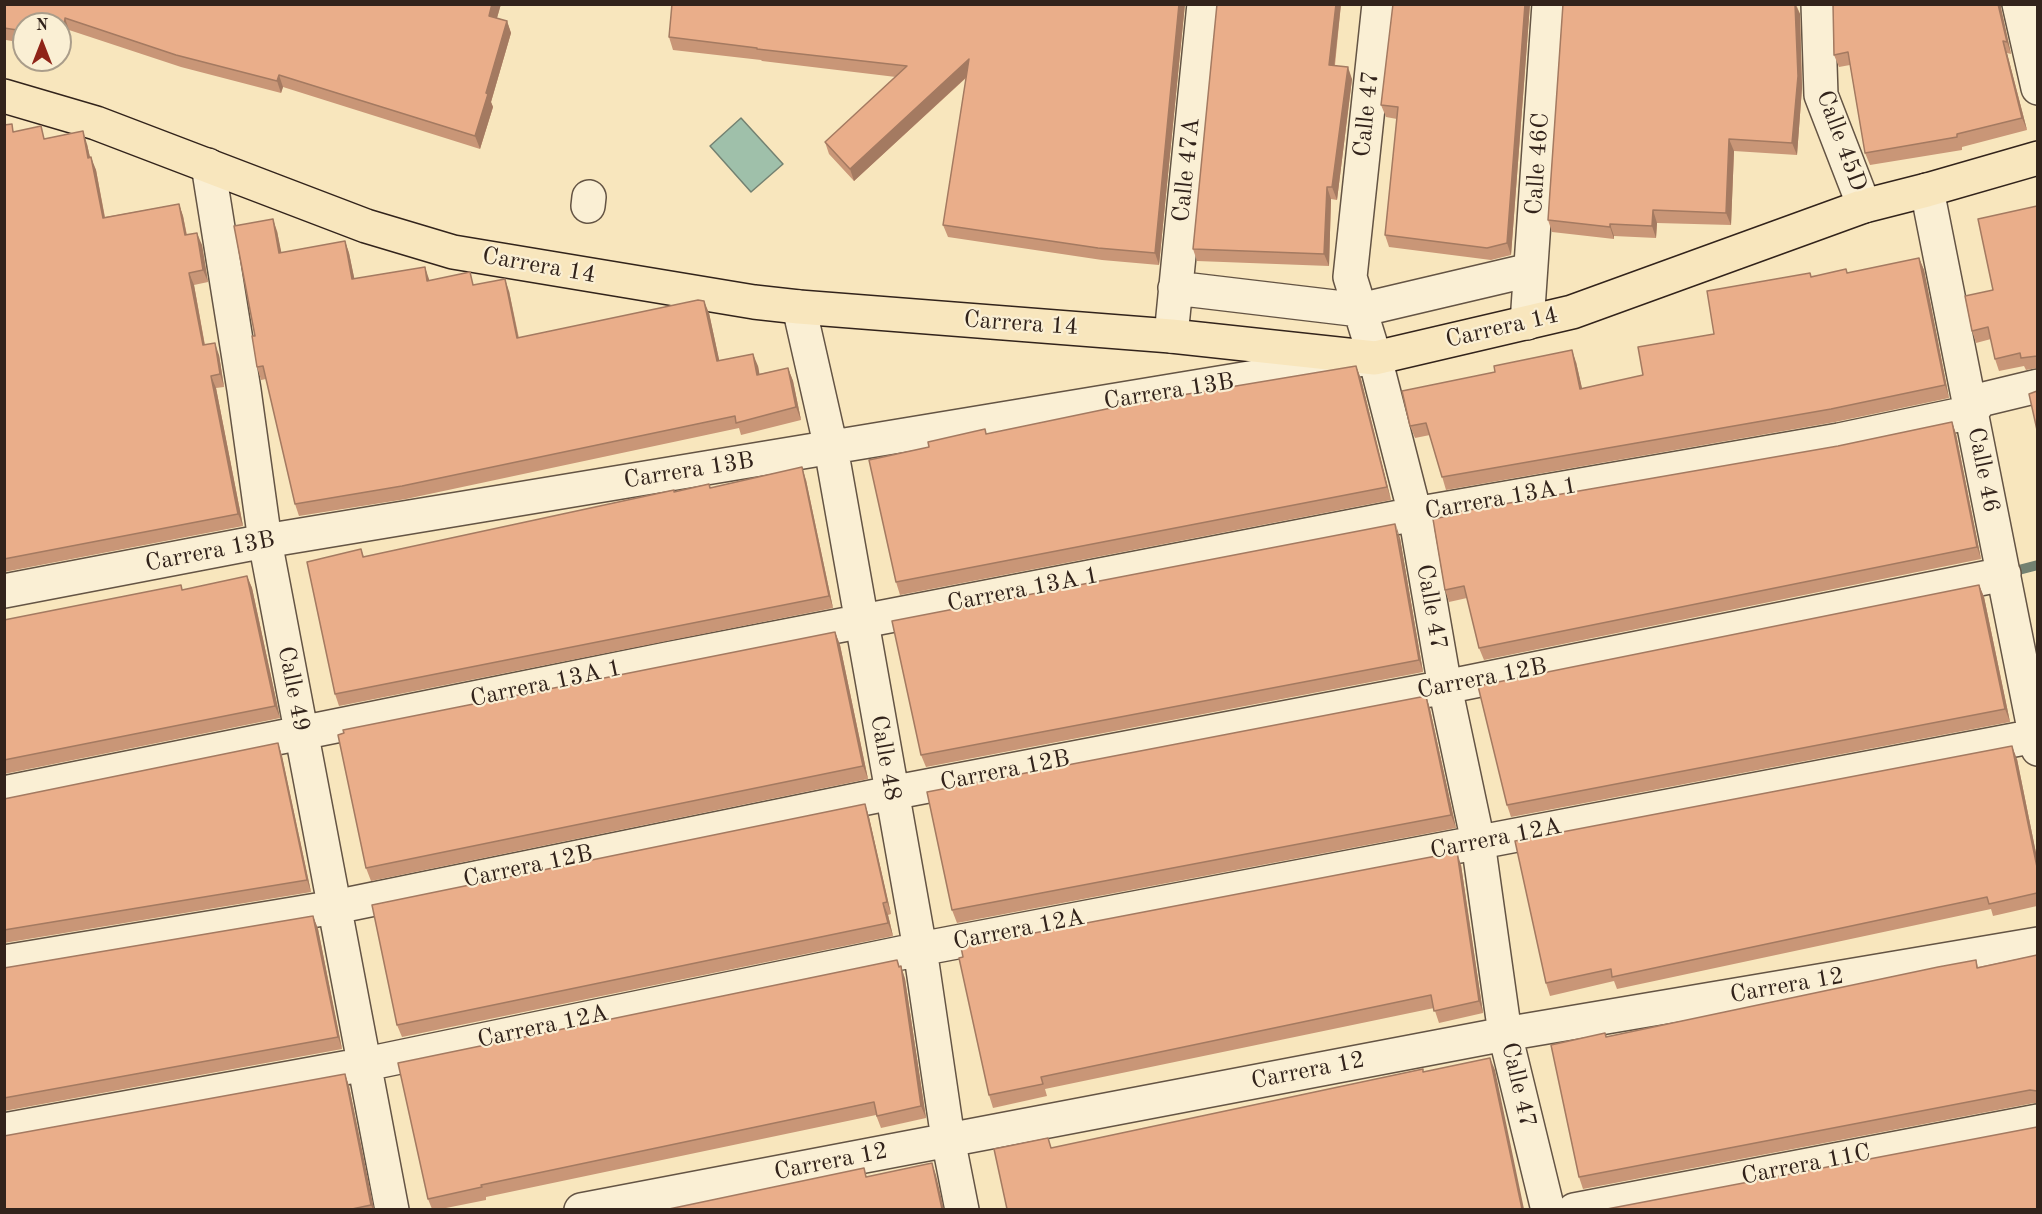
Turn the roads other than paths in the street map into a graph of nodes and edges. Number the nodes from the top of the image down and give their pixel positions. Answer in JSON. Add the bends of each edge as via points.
{"nodes":[{"id":1,"x":1204,"y":4,"type":"edge"},
{"id":2,"x":1379,"y":4,"type":"edge"},
{"id":3,"x":1549,"y":4,"type":"edge"},
{"id":4,"x":1818,"y":4,"type":"edge"},
{"id":5,"x":2019,"y":4,"type":"edge"},
{"id":6,"x":2037,"y":88,"type":"edge"},
{"id":7,"x":4,"y":96,"type":"edge"},
{"id":8,"x":2037,"y":158,"type":"edge"},
{"id":9,"x":208,"y":165,"type":"junction"},
{"id":10,"x":1927,"y":190,"type":"junction"},
{"id":11,"x":1864,"y":206,"type":"junction"},
{"id":12,"x":1530,"y":270,"type":"junction"},
{"id":13,"x":1174,"y":288,"type":"junction"},
{"id":14,"x":799,"y":307,"type":"junction"},
{"id":15,"x":1360,"y":310,"type":"junction"},
{"id":16,"x":1527,"y":323,"type":"junction"},
{"id":17,"x":1171,"y":336,"type":"junction"},
{"id":18,"x":1375,"y":358,"type":"junction"},
{"id":19,"x":2037,"y":386,"type":"edge"},
{"id":20,"x":1972,"y":412,"type":"junction"},
{"id":21,"x":831,"y":448,"type":"junction"},
{"id":22,"x":1415,"y":514,"type":"junction"},
{"id":23,"x":265,"y":541,"type":"junction"},
{"id":24,"x":2004,"y":574,"type":"junction"},
{"id":25,"x":4,"y":591,"type":"edge"},
{"id":26,"x":860,"y":621,"type":"junction"},
{"id":27,"x":1445,"y":687,"type":"junction"},
{"id":28,"x":302,"y":734,"type":"junction"},
{"id":29,"x":2036,"y":743,"type":"edge"},
{"id":30,"x":4,"y":793,"type":"edge"},
{"id":31,"x":891,"y":794,"type":"junction"},
{"id":32,"x":1478,"y":842,"type":"junction"},
{"id":33,"x":335,"y":907,"type":"junction"},
{"id":34,"x":2037,"y":944,"type":"edge"},
{"id":35,"x":920,"y":949,"type":"junction"},
{"id":36,"x":4,"y":962,"type":"edge"},
{"id":37,"x":1505,"y":1034,"type":"junction"},
{"id":38,"x":366,"y":1064,"type":"junction"},
{"id":39,"x":2037,"y":1121,"type":"edge"},
{"id":40,"x":4,"y":1130,"type":"edge"},
{"id":41,"x":948,"y":1139,"type":"junction"},
{"id":42,"x":392,"y":1209,"type":"edge"},
{"id":43,"x":581,"y":1209,"type":"edge"},
{"id":44,"x":962,"y":1209,"type":"edge"},
{"id":45,"x":1548,"y":1209,"type":"edge"},
{"id":46,"x":1574,"y":1209,"type":"edge"}],
"edges":[{"from":1,"to":13,"type":"street","name":"Calle 47A"},
{"from":2,"to":15,"type":"street","name":"Calle 47","via":[[1350,277]]},
{"from":3,"to":12,"type":"street","name":"Calle 46C"},
{"from":4,"to":11,"type":"street","name":"Calle 45D","via":[[1821,95]]},
{"from":5,"to":6,"type":"street"},
{"from":7,"to":9,"type":"main road","name":"Carrera 14","via":[[96,123]]},
{"from":8,"to":10,"type":"main road","name":"Carrera 14"},
{"from":9,"to":14,"type":"main road","name":"Carrera 14","via":[[366,226],[453,252]]},
{"from":9,"to":23,"type":"street","name":"Calle 49"},
{"from":10,"to":11,"type":"main road","name":"Carrera 14"},
{"from":10,"to":20,"type":"street","name":"Calle 46"},
{"from":11,"to":16,"type":"main road","name":"Carrera 14","via":[[1572,312]]},
{"from":12,"to":15,"type":"street"},
{"from":12,"to":16,"type":"street","name":"Calle 46C"},
{"from":13,"to":15,"type":"street"},
{"from":13,"to":17,"type":"street","name":"Calle 47A"},
{"from":14,"to":17,"type":"main road","name":"Carrera 14"},
{"from":14,"to":21,"type":"street","name":"Calle 48"},
{"from":15,"to":18,"type":"street","name":"Calle 47"},
{"from":16,"to":18,"type":"main road","name":"Carrera 14"},
{"from":17,"to":18,"type":"main road","name":"Carrera 14"},
{"from":18,"to":21,"type":"street","name":"Carrera 13B"},
{"from":18,"to":22,"type":"street","name":"Calle 47"},
{"from":19,"to":20,"type":"street","name":"Carrera 13A 1","via":[[1980,400]]},
{"from":20,"to":22,"type":"street","name":"Carrera 13A 1","via":[[1839,440]]},
{"from":20,"to":24,"type":"street","name":"Calle 46"},
{"from":21,"to":23,"type":"street","name":"Carrera 13B"},
{"from":21,"to":26,"type":"street","name":"Calle 48"},
{"from":22,"to":26,"type":"street","name":"Carrera 13A 1"},
{"from":22,"to":27,"type":"street","name":"Calle 47"},
{"from":23,"to":25,"type":"street","name":"Carrera 13B"},
{"from":23,"to":28,"type":"street","name":"Calle 49"},
{"from":24,"to":27,"type":"street","name":"Carrera 12B"},
{"from":24,"to":29,"type":"street","name":"Calle 46"},
{"from":26,"to":28,"type":"street","name":"Carrera 13A 1"},
{"from":26,"to":31,"type":"street","name":"Calle 48"},
{"from":27,"to":31,"type":"street","name":"Carrera 12B"},
{"from":27,"to":32,"type":"street","name":"Calle 47"},
{"from":28,"to":30,"type":"street","name":"Carrera 13A 1"},
{"from":28,"to":33,"type":"street","name":"Calle 49"},
{"from":29,"to":32,"type":"street","name":"Carrera 12A"},
{"from":31,"to":33,"type":"street","name":"Carrera 12B"},
{"from":31,"to":35,"type":"street","name":"Calle 48"},
{"from":32,"to":35,"type":"street","name":"Carrera 12A"},
{"from":32,"to":37,"type":"street","name":"Calle 47"},
{"from":33,"to":36,"type":"street","name":"Carrera 12B"},
{"from":33,"to":38,"type":"street","name":"Calle 49"},
{"from":34,"to":37,"type":"street","name":"Carrera 12"},
{"from":35,"to":38,"type":"street","name":"Carrera 12A"},
{"from":35,"to":41,"type":"street","name":"Calle 48"},
{"from":37,"to":41,"type":"street","name":"Carrera 12"},
{"from":37,"to":45,"type":"street","name":"Calle 47"},
{"from":38,"to":40,"type":"street","name":"Carrera 12A"},
{"from":38,"to":42,"type":"street","name":"Calle 49"},
{"from":39,"to":46,"type":"street","name":"Carrera 11C"},
{"from":41,"to":43,"type":"street","name":"Carrera 12"},
{"from":41,"to":44,"type":"street","name":"Calle 48"}]}
